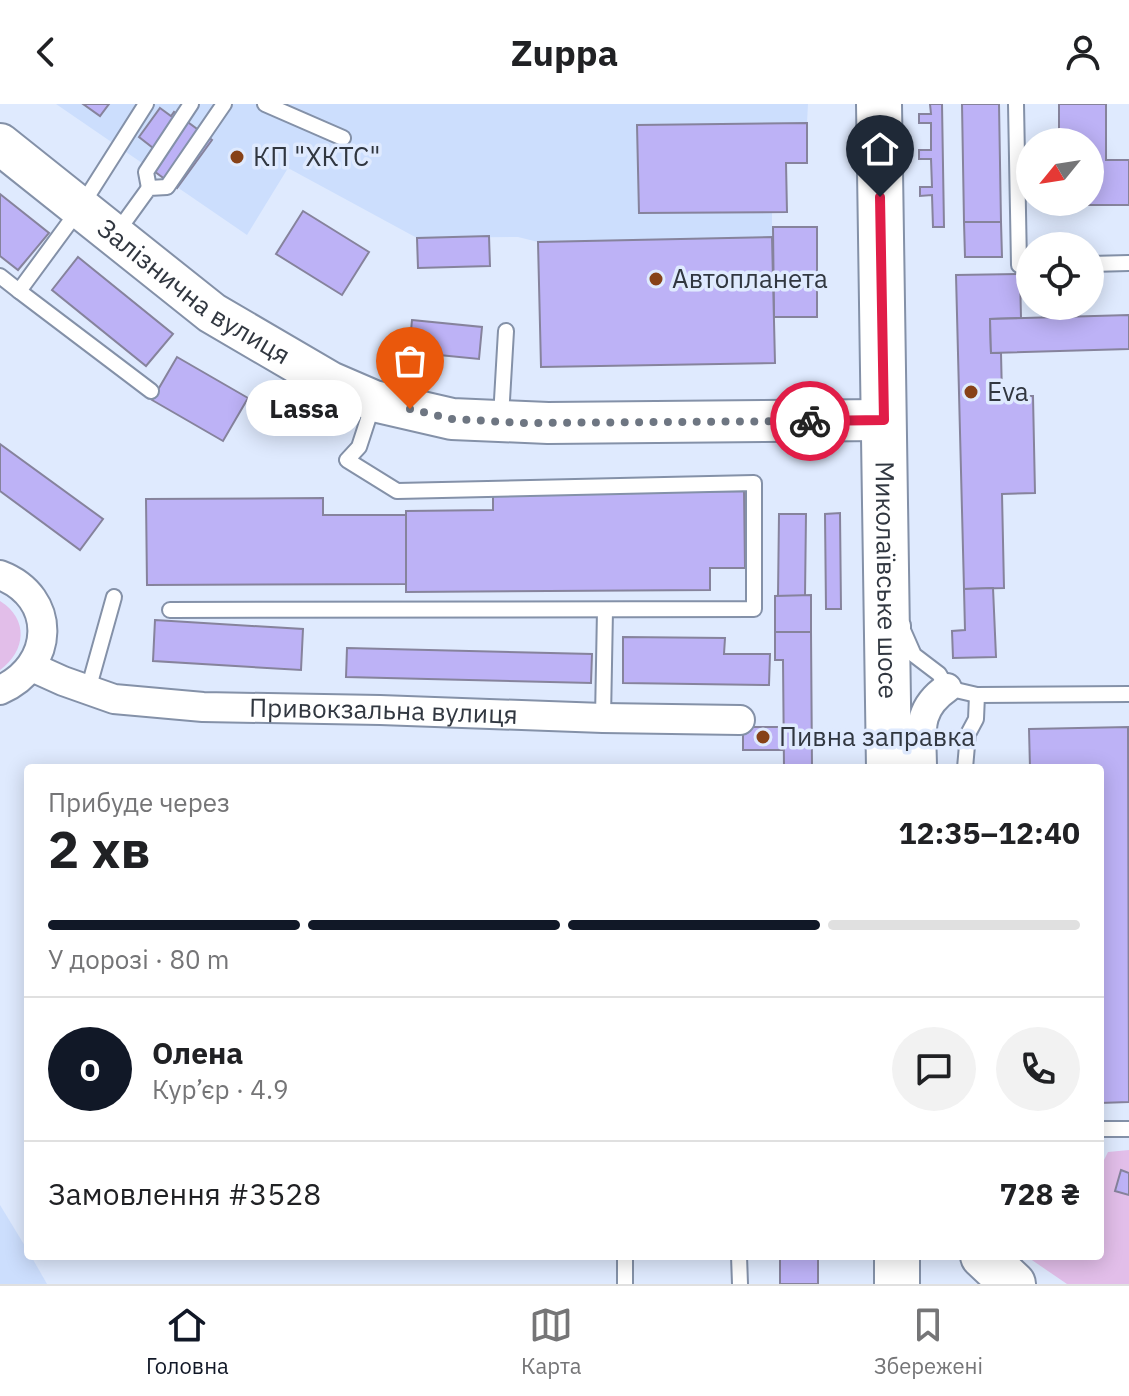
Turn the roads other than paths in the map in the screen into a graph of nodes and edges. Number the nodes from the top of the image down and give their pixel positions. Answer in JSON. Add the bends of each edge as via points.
{"nodes":[{"id":1,"x":146,"y":104,"type":"edge"},
{"id":2,"x":191,"y":104,"type":"edge"},
{"id":3,"x":224,"y":104,"type":"edge"},
{"id":4,"x":265,"y":104,"type":"edge"},
{"id":5,"x":879,"y":104,"type":"edge"},
{"id":6,"x":1016,"y":104,"type":"edge"},
{"id":7,"x":212,"y":119,"type":"junction"},
{"id":8,"x":343,"y":138,"type":"dead end"},
{"id":9,"x":0,"y":144,"type":"edge"},
{"id":10,"x":149,"y":188,"type":"junction"},
{"id":11,"x":80,"y":208,"type":"junction"},
{"id":12,"x":1018,"y":232,"type":"edge"},
{"id":13,"x":115,"y":235,"type":"junction"},
{"id":14,"x":1129,"y":263,"type":"edge"},
{"id":15,"x":1104,"y":264,"type":"edge"},
{"id":16,"x":0,"y":276,"type":"edge"},
{"id":17,"x":19,"y":291,"type":"junction"},
{"id":18,"x":506,"y":331,"type":"dead end"},
{"id":19,"x":151,"y":391,"type":"dead end"},
{"id":20,"x":374,"y":401,"type":"junction"},
{"id":21,"x":884,"y":420,"type":"junction"},
{"id":22,"x":501,"y":422,"type":"junction"},
{"id":23,"x":901,"y":572,"type":"dead end"},
{"id":24,"x":0,"y":575,"type":"edge"},
{"id":25,"x":114,"y":597,"type":"dead end"},
{"id":26,"x":170,"y":610,"type":"dead end"},
{"id":27,"x":605,"y":610,"type":"junction"},
{"id":28,"x":902,"y":616,"type":"dead end"},
{"id":29,"x":32,"y":667,"type":"junction"},
{"id":30,"x":947,"y":688,"type":"junction"},
{"id":31,"x":0,"y":690,"type":"edge"},
{"id":32,"x":88,"y":690,"type":"junction"},
{"id":33,"x":1129,"y":694,"type":"edge"},
{"id":34,"x":977,"y":695,"type":"junction"},
{"id":35,"x":603,"y":718,"type":"junction"},
{"id":36,"x":740,"y":720,"type":"dead end"},
{"id":37,"x":889,"y":764,"type":"edge"},
{"id":38,"x":922,"y":764,"type":"edge"},
{"id":39,"x":965,"y":764,"type":"edge"},
{"id":40,"x":1104,"y":1129,"type":"edge"},
{"id":41,"x":1129,"y":1129,"type":"edge"},
{"id":42,"x":625,"y":1260,"type":"dead end"},
{"id":43,"x":739,"y":1260,"type":"edge"},
{"id":44,"x":897,"y":1260,"type":"edge"},
{"id":45,"x":987,"y":1260,"type":"edge"},
{"id":46,"x":625,"y":1284,"type":"edge"},
{"id":47,"x":740,"y":1284,"type":"edge"},
{"id":48,"x":897,"y":1284,"type":"edge"},
{"id":49,"x":1013,"y":1284,"type":"edge"}],
"edges":[{"from":1,"to":11,"type":"lane"},
{"from":2,"to":7,"type":"lane"},
{"from":2,"to":10,"type":"lane","via":[[146,172]]},
{"from":3,"to":7,"type":"lane"},
{"from":4,"to":8,"type":"lane"},
{"from":5,"to":21,"type":"main road","name":"Миколаївське шосе"},
{"from":6,"to":12,"type":"lane"},
{"from":7,"to":10,"type":"lane","via":[[167,187]]},
{"from":9,"to":11,"type":"street","name":"Залізнична вулиця"},
{"from":10,"to":13,"type":"lane"},
{"from":11,"to":13,"type":"street","name":"Залізнична вулиця"},
{"from":11,"to":17,"type":"lane"},
{"from":13,"to":20,"type":"street","name":"Залізнична вулиця","via":[[212,313],[330,382]]},
{"from":14,"to":15,"type":"lane"},
{"from":16,"to":17,"type":"lane"},
{"from":17,"to":19,"type":"lane"},
{"from":18,"to":22,"type":"lane"},
{"from":20,"to":22,"type":"street","name":"Залізнична вулиця","via":[[452,419]]},
{"from":20,"to":27,"type":"lane","via":[[359,447],[347,460],[397,491],[754,483],[754,609]]},
{"from":21,"to":22,"type":"street","name":"Залізнична вулиця"},
{"from":21,"to":23,"type":"lane","via":[[896,446]]},
{"from":21,"to":37,"type":"main road","name":"Миколаївське шосе"},
{"from":24,"to":29,"type":"street","via":[[28,592],[38,610],[43,629]]},
{"from":25,"to":32,"type":"lane"},
{"from":26,"to":27,"type":"lane"},
{"from":27,"to":35,"type":"lane"},
{"from":28,"to":30,"type":"lane","via":[[914,655],[939,674]]},
{"from":29,"to":31,"type":"street"},
{"from":29,"to":32,"type":"street","name":"Привокзальна вулиця"},
{"from":30,"to":34,"type":"lane"},
{"from":30,"to":38,"type":"street","via":[[924,713]]},
{"from":32,"to":35,"type":"street","name":"Привокзальна вулиця","via":[[114,699],[203,707]]},
{"from":33,"to":34,"type":"lane"},
{"from":34,"to":39,"type":"lane"},
{"from":35,"to":36,"type":"street","name":"Привокзальна вулиця"},
{"from":40,"to":41,"type":"lane"},
{"from":42,"to":46,"type":"lane"},
{"from":43,"to":47,"type":"lane"},
{"from":44,"to":48,"type":"main road"},
{"from":45,"to":49,"type":"main road"}]}
